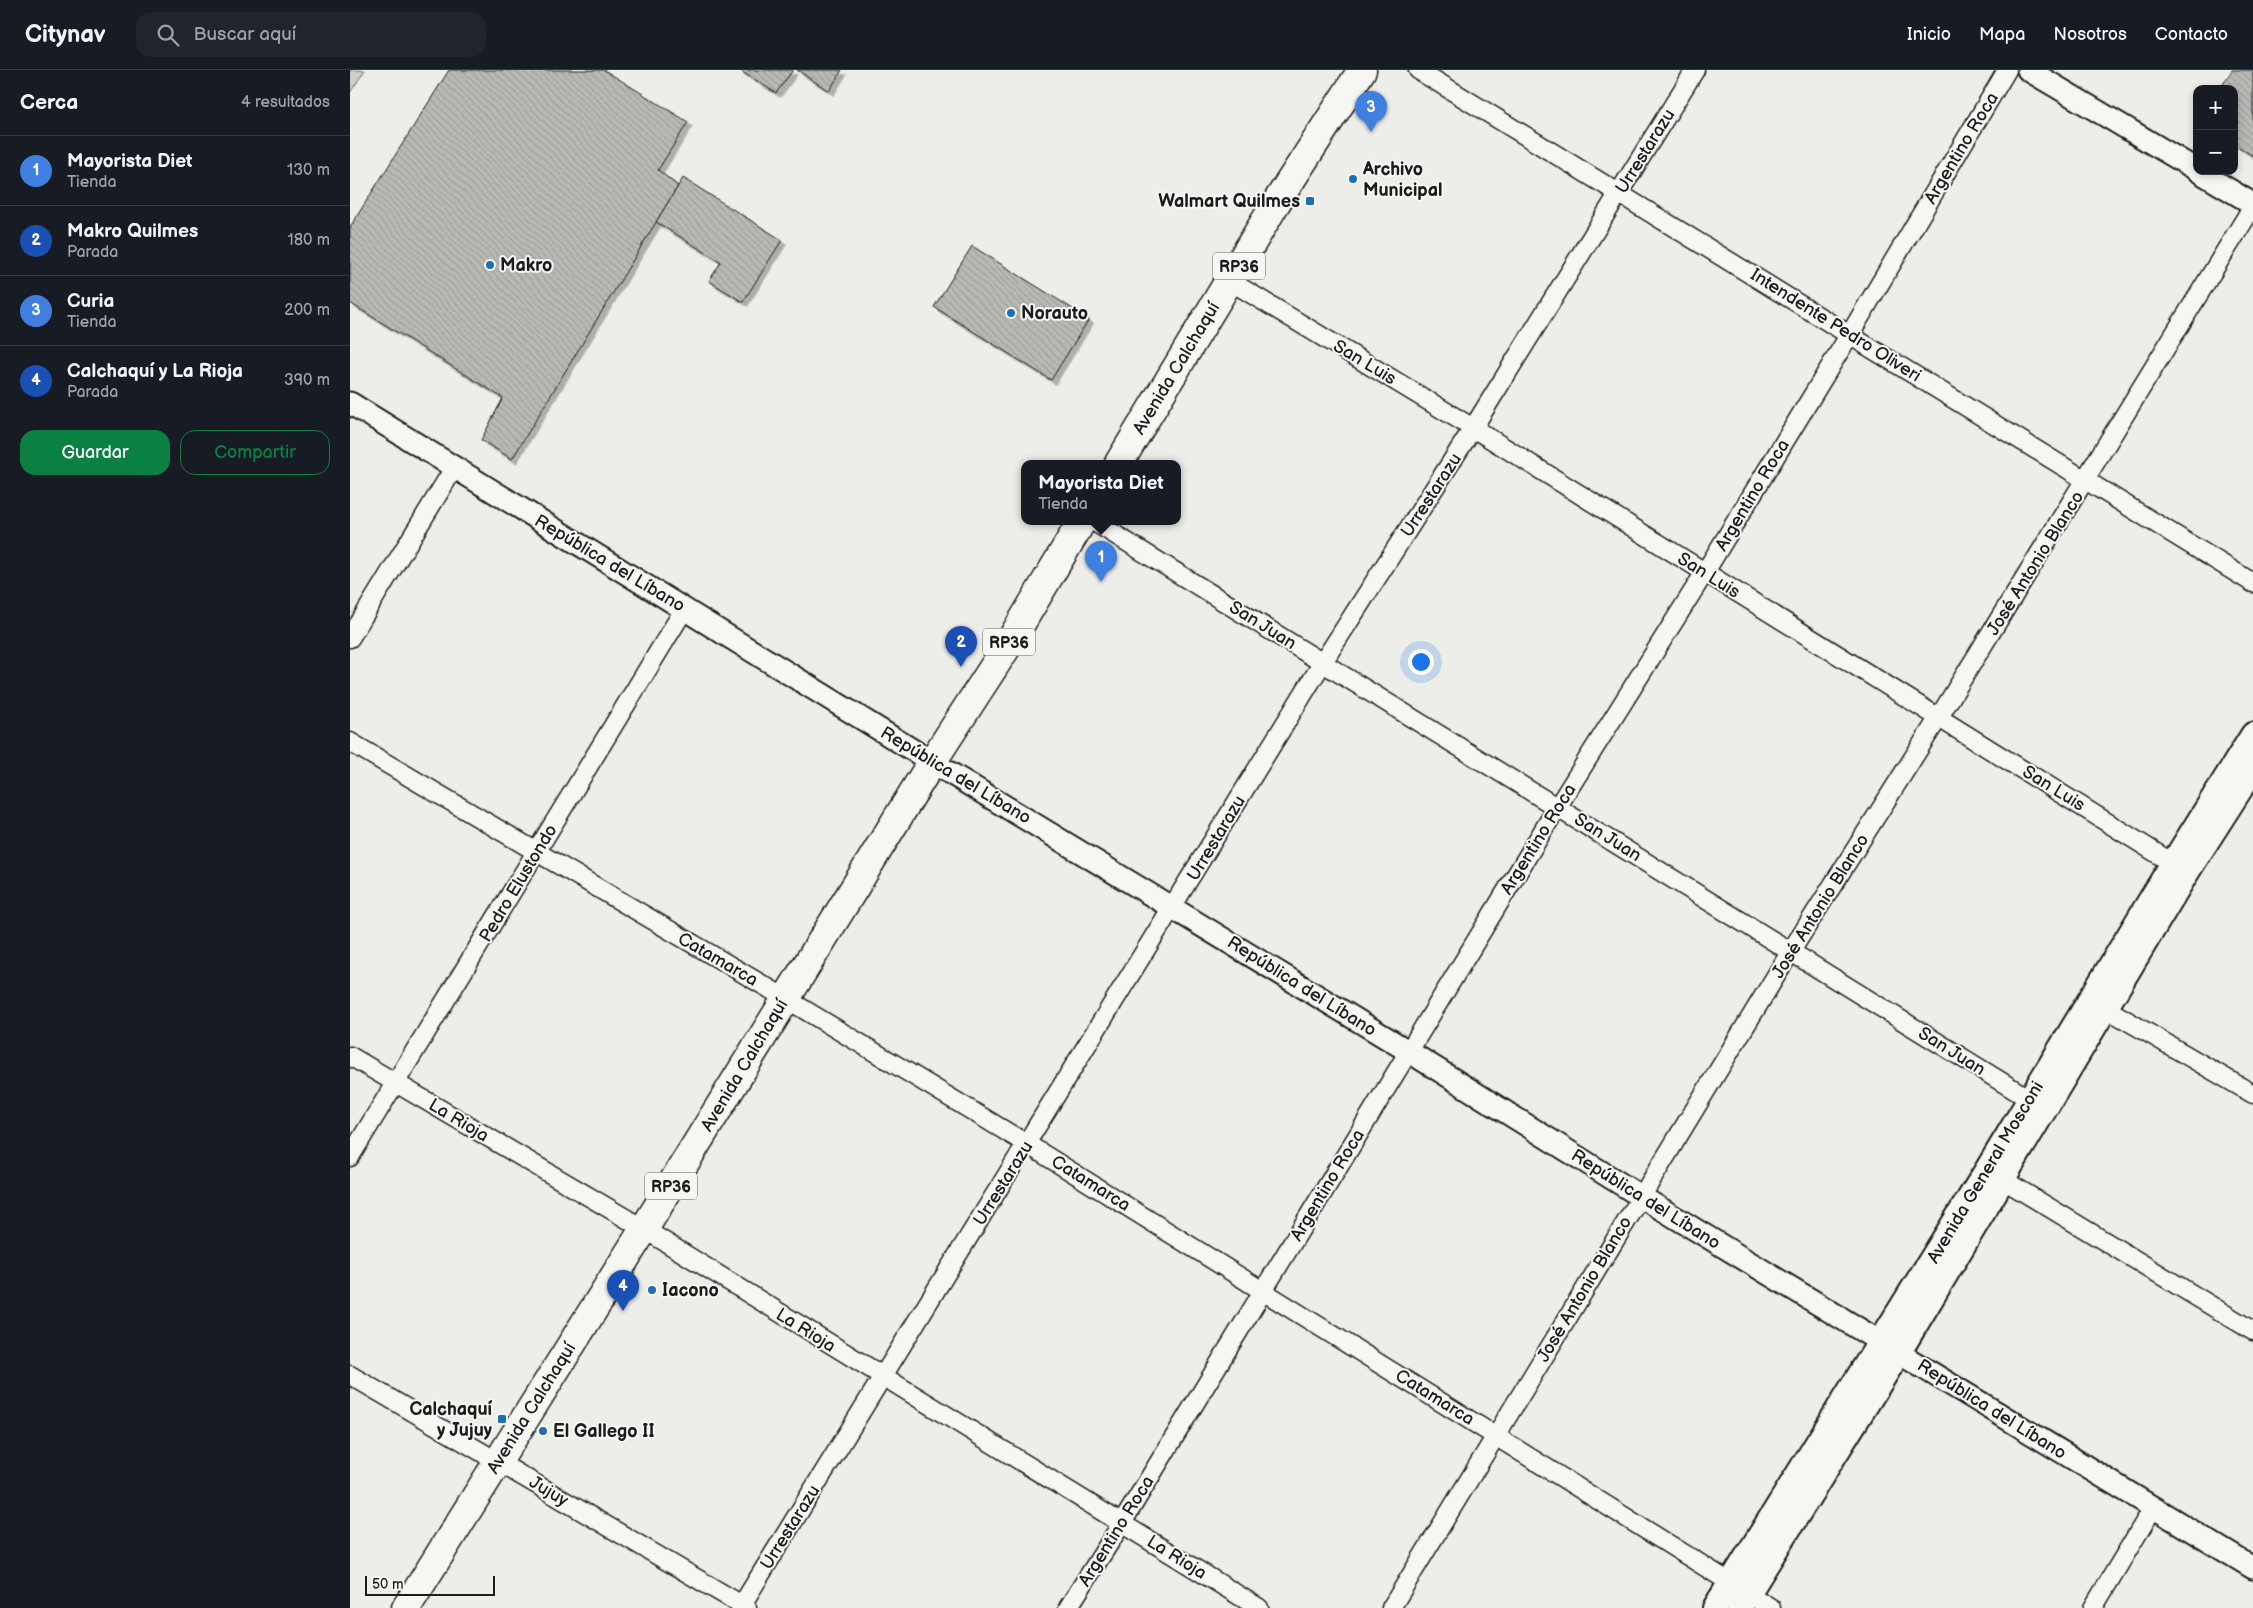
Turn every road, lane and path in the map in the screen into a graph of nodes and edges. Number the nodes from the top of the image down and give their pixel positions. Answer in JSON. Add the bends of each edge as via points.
{"nodes":[{"id":1,"x":1362,"y":70,"type":"edge"},
{"id":2,"x":1418,"y":70,"type":"edge"},
{"id":3,"x":1695,"y":70,"type":"edge"},
{"id":4,"x":2007,"y":70,"type":"edge"},
{"id":5,"x":2028,"y":70,"type":"edge"},
{"id":6,"x":2193,"y":169,"type":"edge"},
{"id":7,"x":2204,"y":175,"type":"edge"},
{"id":8,"x":1620,"y":192,"type":"junction"},
{"id":9,"x":2253,"y":205,"type":"edge"},
{"id":10,"x":1230,"y":281,"type":"junction"},
{"id":11,"x":1850,"y":334,"type":"junction"},
{"id":12,"x":350,"y":403,"type":"edge"},
{"id":13,"x":1473,"y":428,"type":"junction"},
{"id":14,"x":1121,"y":460,"type":"edge"},
{"id":15,"x":454,"y":468,"type":"junction"},
{"id":16,"x":2086,"y":480,"type":"junction"},
{"id":17,"x":1080,"y":525,"type":"edge"},
{"id":18,"x":1100,"y":525,"type":"edge"},
{"id":19,"x":1705,"y":572,"type":"junction"},
{"id":20,"x":2253,"y":583,"type":"edge"},
{"id":21,"x":685,"y":608,"type":"junction"},
{"id":22,"x":350,"y":638,"type":"edge"},
{"id":23,"x":1323,"y":662,"type":"junction"},
{"id":24,"x":1939,"y":717,"type":"junction"},
{"id":25,"x":2253,"y":735,"type":"edge"},
{"id":26,"x":350,"y":742,"type":"edge"},
{"id":27,"x":932,"y":762,"type":"junction"},
{"id":28,"x":2253,"y":769,"type":"edge"},
{"id":29,"x":1558,"y":806,"type":"junction"},
{"id":30,"x":536,"y":853,"type":"junction"},
{"id":31,"x":2180,"y":868,"type":"junction"},
{"id":32,"x":1174,"y":907,"type":"junction"},
{"id":33,"x":1791,"y":951,"type":"junction"},
{"id":34,"x":785,"y":998,"type":"junction"},
{"id":35,"x":2098,"y":1004,"type":"junction"},
{"id":36,"x":1408,"y":1051,"type":"junction"},
{"id":37,"x":350,"y":1056,"type":"edge"},
{"id":38,"x":396,"y":1083,"type":"junction"},
{"id":39,"x":2253,"y":1094,"type":"edge"},
{"id":40,"x":2038,"y":1104,"type":"junction"},
{"id":41,"x":1028,"y":1144,"type":"junction"},
{"id":42,"x":350,"y":1156,"type":"edge"},
{"id":43,"x":1995,"y":1175,"type":"junction"},
{"id":44,"x":1640,"y":1196,"type":"junction"},
{"id":45,"x":644,"y":1229,"type":"junction"},
{"id":46,"x":1264,"y":1290,"type":"junction"},
{"id":47,"x":2253,"y":1330,"type":"edge"},
{"id":48,"x":1890,"y":1347,"type":"junction"},
{"id":49,"x":350,"y":1375,"type":"edge"},
{"id":50,"x":882,"y":1377,"type":"junction"},
{"id":51,"x":1496,"y":1434,"type":"junction"},
{"id":52,"x":497,"y":1460,"type":"junction"},
{"id":53,"x":2153,"y":1508,"type":"junction"},
{"id":54,"x":1122,"y":1523,"type":"junction"},
{"id":55,"x":2252,"y":1566,"type":"edge"},
{"id":56,"x":1739,"y":1595,"type":"edge"},
{"id":57,"x":743,"y":1607,"type":"edge"},
{"id":58,"x":406,"y":1608,"type":"edge"},
{"id":59,"x":1068,"y":1608,"type":"edge"},
{"id":60,"x":1260,"y":1608,"type":"edge"},
{"id":61,"x":1391,"y":1608,"type":"edge"},
{"id":62,"x":1715,"y":1608,"type":"edge"},
{"id":63,"x":1771,"y":1608,"type":"edge"},
{"id":64,"x":2092,"y":1608,"type":"edge"}],
"edges":[{"from":1,"to":10,"type":"main road","name":"Avenida Calchaquí","number":"RP36"},
{"from":2,"to":8,"type":"street","name":"Intendente Pedro Oliveri"},
{"from":3,"to":8,"type":"street","name":"Urrestarazu"},
{"from":4,"to":11,"type":"street","name":"Argentino Roca"},
{"from":5,"to":6,"type":"street"},
{"from":7,"to":9,"type":"street"},
{"from":8,"to":11,"type":"street","name":"Intendente Pedro Oliveri"},
{"from":8,"to":13,"type":"street","name":"Urrestarazu"},
{"from":9,"to":16,"type":"street","name":"José Antonio Blanco"},
{"from":10,"to":13,"type":"street","name":"San Luis"},
{"from":10,"to":14,"type":"main road","name":"Avenida Calchaquí","number":"RP36"},
{"from":11,"to":16,"type":"street","name":"Intendente Pedro Oliveri"},
{"from":11,"to":19,"type":"street","name":"Argentino Roca"},
{"from":12,"to":15,"type":"street","name":"República del Líbano"},
{"from":13,"to":19,"type":"street","name":"San Luis"},
{"from":13,"to":23,"type":"street","name":"Urrestarazu"},
{"from":15,"to":21,"type":"street","name":"República del Líbano"},
{"from":15,"to":22,"type":"street"},
{"from":16,"to":20,"type":"street","name":"Intendente Pedro Oliveri"},
{"from":16,"to":24,"type":"street","name":"José Antonio Blanco"},
{"from":17,"to":27,"type":"main road","name":"Avenida Calchaquí","number":"RP36","via":[[1008,645]]},
{"from":18,"to":23,"type":"street","name":"San Juan"},
{"from":19,"to":24,"type":"street","name":"San Luis"},
{"from":19,"to":29,"type":"street","name":"Argentino Roca"},
{"from":21,"to":27,"type":"street","name":"República del Líbano"},
{"from":21,"to":30,"type":"street","name":"Pedro Elustondo"},
{"from":23,"to":29,"type":"street","name":"San Juan"},
{"from":23,"to":32,"type":"street","name":"Urrestarazu"},
{"from":24,"to":31,"type":"street","name":"San Luis"},
{"from":24,"to":33,"type":"street","name":"José Antonio Blanco"},
{"from":25,"to":31,"type":"main road","name":"Avenida General Mosconi"},
{"from":26,"to":30,"type":"street","name":"Catamarca"},
{"from":27,"to":32,"type":"street","name":"República del Líbano"},
{"from":27,"to":34,"type":"main road","name":"Avenida Calchaquí","number":"RP36"},
{"from":28,"to":31,"type":"main road","name":"Avenida General Mosconi"},
{"from":29,"to":33,"type":"street","name":"San Juan"},
{"from":29,"to":36,"type":"street","name":"Argentino Roca"},
{"from":30,"to":34,"type":"street","name":"Catamarca"},
{"from":30,"to":38,"type":"street","name":"Pedro Elustondo"},
{"from":31,"to":35,"type":"main road","name":"Avenida General Mosconi"},
{"from":32,"to":36,"type":"street","name":"República del Líbano"},
{"from":32,"to":41,"type":"street","name":"Urrestarazu"},
{"from":33,"to":40,"type":"street","name":"San Juan"},
{"from":33,"to":44,"type":"street","name":"José Antonio Blanco"},
{"from":34,"to":41,"type":"street","name":"Catamarca"},
{"from":34,"to":45,"type":"main road","name":"Avenida Calchaquí","number":"RP36"},
{"from":35,"to":39,"type":"street"},
{"from":35,"to":40,"type":"main road","name":"Avenida General Mosconi"},
{"from":36,"to":44,"type":"street","name":"República del Líbano"},
{"from":36,"to":46,"type":"street","name":"Argentino Roca"},
{"from":37,"to":38,"type":"street","name":"La Rioja"},
{"from":38,"to":42,"type":"street","name":"Pedro Elustondo"},
{"from":38,"to":45,"type":"street","name":"La Rioja"},
{"from":40,"to":43,"type":"main road","name":"Avenida General Mosconi"},
{"from":41,"to":46,"type":"street","name":"Catamarca"},
{"from":41,"to":50,"type":"street","name":"Urrestarazu"},
{"from":43,"to":47,"type":"street"},
{"from":43,"to":48,"type":"main road","name":"Avenida General Mosconi"},
{"from":44,"to":48,"type":"street","name":"República del Líbano"},
{"from":44,"to":51,"type":"street","name":"José Antonio Blanco"},
{"from":45,"to":50,"type":"street","name":"La Rioja"},
{"from":45,"to":52,"type":"main road","name":"Avenida Calchaquí","number":"RP36"},
{"from":46,"to":51,"type":"street","name":"Catamarca"},
{"from":46,"to":54,"type":"street","name":"Argentino Roca"},
{"from":48,"to":53,"type":"street","name":"República del Líbano"},
{"from":48,"to":56,"type":"main road","name":"Avenida General Mosconi"},
{"from":49,"to":52,"type":"street","name":"Jujuy"},
{"from":50,"to":54,"type":"street","name":"La Rioja"},
{"from":50,"to":57,"type":"street","name":"Urrestarazu"},
{"from":51,"to":56,"type":"street","name":"Catamarca"},
{"from":51,"to":61,"type":"street","name":"José Antonio Blanco"},
{"from":52,"to":57,"type":"street","name":"Jujuy"},
{"from":52,"to":58,"type":"main road","name":"Avenida Calchaquí","number":"RP36"},
{"from":53,"to":55,"type":"street","name":"República del Líbano"},
{"from":53,"to":64,"type":"street"},
{"from":54,"to":59,"type":"street","name":"Argentino Roca"},
{"from":54,"to":60,"type":"street","name":"La Rioja"},
{"from":56,"to":62,"type":"main road","name":"Avenida General Mosconi"},
{"from":56,"to":63,"type":"street","name":"Catamarca"}]}
